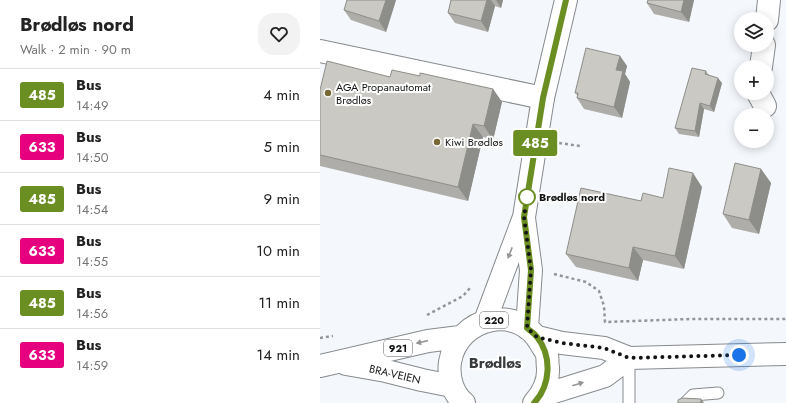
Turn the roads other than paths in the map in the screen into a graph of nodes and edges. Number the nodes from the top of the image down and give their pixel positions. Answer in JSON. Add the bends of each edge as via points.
{"nodes":[{"id":1,"x":566,"y":0,"type":"edge"},
{"id":2,"x":769,"y":0,"type":"edge"},
{"id":3,"x":768,"y":12,"type":"edge"},
{"id":4,"x":320,"y":52,"type":"edge"},
{"id":5,"x":543,"y":98,"type":"junction"},
{"id":6,"x":524,"y":217,"type":"junction"},
{"id":7,"x":484,"y":321,"type":"junction"},
{"id":8,"x":532,"y":332,"type":"junction"},
{"id":9,"x":460,"y":337,"type":"junction"},
{"id":10,"x":786,"y":354,"type":"edge"},
{"id":11,"x":629,"y":358,"type":"junction"},
{"id":12,"x":329,"y":364,"type":"edge"},
{"id":13,"x":718,"y":393,"type":"dead end"},
{"id":14,"x":458,"y":398,"type":"edge"},
{"id":15,"x":538,"y":399,"type":"edge"},
{"id":16,"x":629,"y":403,"type":"edge"},
{"id":17,"x":685,"y":403,"type":"edge"}],
"edges":[{"from":1,"to":5,"type":"main road","number":"220"},
{"from":2,"to":3,"type":"main road"},
{"from":4,"to":5,"type":"main road"},
{"from":5,"to":6,"type":"main road","number":"220"},
{"from":6,"to":7,"type":"main road","number":"220","one_way":true},
{"from":6,"to":8,"type":"main road","number":"220","via":[[531,270]]},
{"from":7,"to":8,"type":"main road","number":"220","via":[[499,319],[514,322]]},
{"from":7,"to":9,"type":"main road","number":"220"},
{"from":8,"to":11,"type":"main road","via":[[562,343],[604,348]]},
{"from":8,"to":15,"type":"main road","via":[[547,355],[548,376]]},
{"from":9,"to":12,"type":"main road","name":"BRA-VEIEN","number":"921","one_way":true,"via":[[428,341]]},
{"from":9,"to":14,"type":"main road","number":"220","via":[[452,352],[449,369]]},
{"from":10,"to":11,"type":"main road"},
{"from":15,"to":11,"type":"main road","one_way":true,"via":[[605,376]]},
{"from":11,"to":16,"type":"lane"},
{"from":12,"to":14,"type":"main road","name":"BRA-VEIEN","number":"921","via":[[386,371],[422,380]]},
{"from":13,"to":17,"type":"lane","via":[[693,396]]}]}
